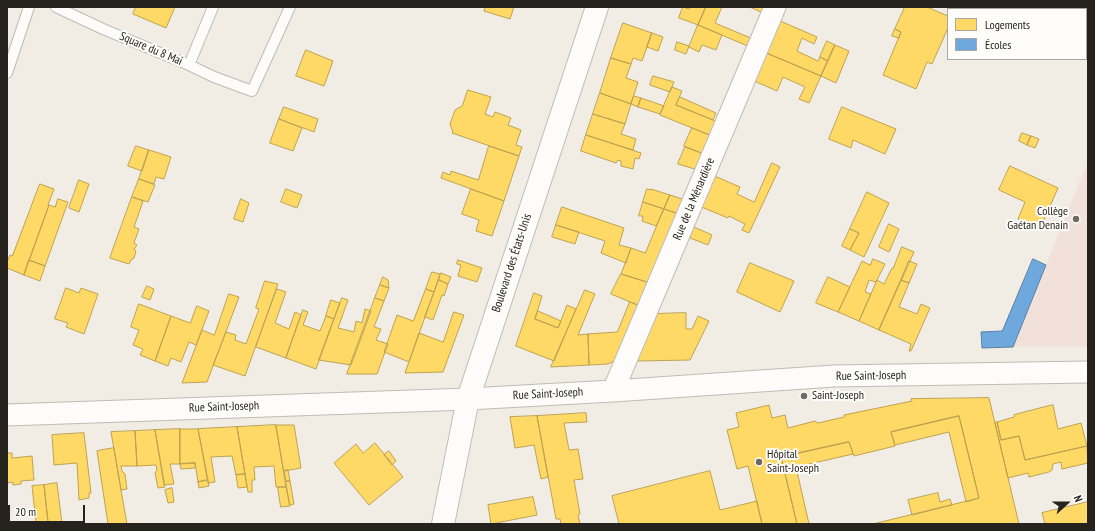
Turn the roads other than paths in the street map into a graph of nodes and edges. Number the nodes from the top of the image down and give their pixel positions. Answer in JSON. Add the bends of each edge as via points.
{"nodes":[{"id":1,"x":29,"y":7,"type":"edge"},
{"id":2,"x":56,"y":7,"type":"edge"},
{"id":3,"x":213,"y":7,"type":"edge"},
{"id":4,"x":290,"y":7,"type":"edge"},
{"id":5,"x":597,"y":7,"type":"edge"},
{"id":6,"x":775,"y":7,"type":"edge"},
{"id":7,"x":189,"y":65,"type":"junction"},
{"id":8,"x":7,"y":73,"type":"edge"},
{"id":9,"x":1088,"y":372,"type":"edge"},
{"id":10,"x":613,"y":391,"type":"junction"},
{"id":11,"x":468,"y":399,"type":"junction"},
{"id":12,"x":7,"y":415,"type":"edge"},
{"id":13,"x":443,"y":524,"type":"edge"}],
"edges":[{"from":1,"to":8,"type":"lane"},
{"from":2,"to":7,"type":"lane","name":"Square du 8 Mai"},
{"from":3,"to":7,"type":"lane","name":"Square du 8 Mai"},
{"from":4,"to":7,"type":"lane","via":[[252,91],[214,78]]},
{"from":5,"to":11,"type":"street","name":"Boulevard des États-Unis"},
{"from":6,"to":10,"type":"street","name":"Rue de la Ménardière"},
{"from":9,"to":10,"type":"street","name":"Rue Saint-Joseph","via":[[834,376]]},
{"from":10,"to":11,"type":"street","name":"Rue Saint-Joseph"},
{"from":11,"to":12,"type":"street","name":"Rue Saint-Joseph"},
{"from":11,"to":13,"type":"street","name":"Boulevard des États-Unis"}]}
